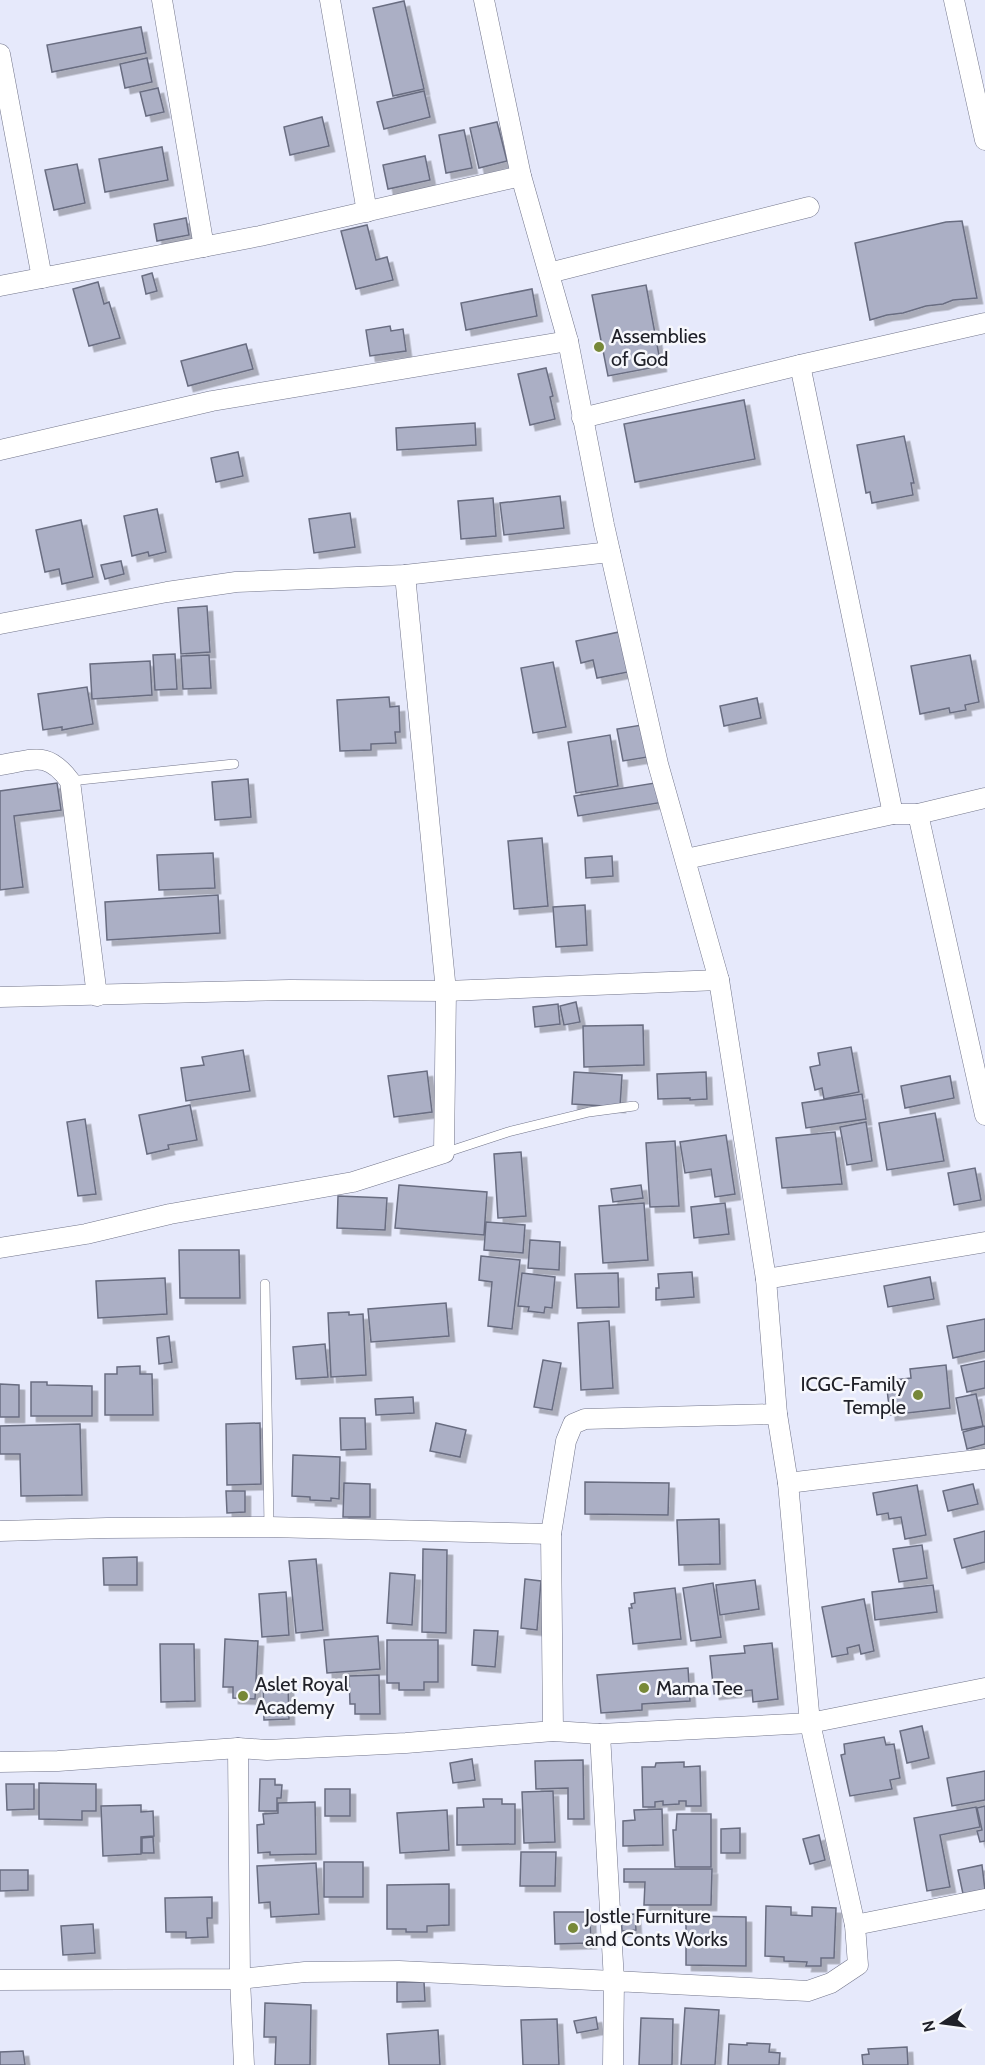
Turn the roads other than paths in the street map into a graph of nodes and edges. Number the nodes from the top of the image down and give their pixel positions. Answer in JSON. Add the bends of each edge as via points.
{"nodes":[{"id":1,"x":162,"y":0,"type":"edge"},
{"id":2,"x":330,"y":0,"type":"edge"},
{"id":3,"x":484,"y":0,"type":"edge"},
{"id":4,"x":954,"y":0,"type":"edge"},
{"id":5,"x":0,"y":54,"type":"edge"},
{"id":6,"x":985,"y":140,"type":"edge"},
{"id":7,"x":521,"y":176,"type":"junction"},
{"id":8,"x":809,"y":207,"type":"dead end"},
{"id":9,"x":367,"y":212,"type":"junction"},
{"id":10,"x":204,"y":247,"type":"junction"},
{"id":11,"x":549,"y":273,"type":"junction"},
{"id":12,"x":42,"y":278,"type":"junction"},
{"id":13,"x":0,"y":286,"type":"edge"},
{"id":14,"x":985,"y":323,"type":"edge"},
{"id":15,"x":568,"y":340,"type":"junction"},
{"id":16,"x":800,"y":365,"type":"junction"},
{"id":17,"x":582,"y":418,"type":"junction"},
{"id":18,"x":0,"y":450,"type":"edge"},
{"id":19,"x":610,"y":552,"type":"junction"},
{"id":20,"x":405,"y":574,"type":"junction"},
{"id":21,"x":0,"y":624,"type":"edge"},
{"id":22,"x":234,"y":764,"type":"dead end"},
{"id":23,"x":0,"y":765,"type":"edge"},
{"id":24,"x":70,"y":781,"type":"junction"},
{"id":25,"x":985,"y":798,"type":"edge"},
{"id":26,"x":893,"y":814,"type":"junction"},
{"id":27,"x":918,"y":814,"type":"junction"},
{"id":28,"x":686,"y":859,"type":"junction"},
{"id":29,"x":719,"y":980,"type":"junction"},
{"id":30,"x":446,"y":991,"type":"junction"},
{"id":31,"x":97,"y":996,"type":"junction"},
{"id":32,"x":0,"y":997,"type":"edge"},
{"id":33,"x":634,"y":1106,"type":"dead end"},
{"id":34,"x":985,"y":1115,"type":"edge"},
{"id":35,"x":444,"y":1152,"type":"junction"},
{"id":36,"x":985,"y":1242,"type":"edge"},
{"id":37,"x":0,"y":1248,"type":"edge"},
{"id":38,"x":766,"y":1279,"type":"junction"},
{"id":39,"x":265,"y":1284,"type":"dead end"},
{"id":40,"x":777,"y":1414,"type":"junction"},
{"id":41,"x":985,"y":1459,"type":"edge"},
{"id":42,"x":788,"y":1483,"type":"junction"},
{"id":43,"x":269,"y":1527,"type":"junction"},
{"id":44,"x":0,"y":1531,"type":"edge"},
{"id":45,"x":551,"y":1534,"type":"junction"},
{"id":46,"x":985,"y":1688,"type":"edge"},
{"id":47,"x":810,"y":1723,"type":"junction"},
{"id":48,"x":553,"y":1731,"type":"junction"},
{"id":49,"x":600,"y":1734,"type":"junction"},
{"id":50,"x":238,"y":1748,"type":"junction"},
{"id":51,"x":0,"y":1761,"type":"edge"},
{"id":52,"x":985,"y":1899,"type":"edge"},
{"id":53,"x":855,"y":1925,"type":"junction"},
{"id":54,"x":240,"y":1979,"type":"junction"},
{"id":55,"x":0,"y":1980,"type":"edge"},
{"id":56,"x":615,"y":1981,"type":"junction"},
{"id":57,"x":244,"y":2065,"type":"edge"},
{"id":58,"x":613,"y":2065,"type":"edge"}],
"edges":[{"from":1,"to":10,"type":"street"},
{"from":2,"to":9,"type":"street"},
{"from":3,"to":7,"type":"street"},
{"from":4,"to":6,"type":"street"},
{"from":5,"to":12,"type":"street"},
{"from":7,"to":9,"type":"street"},
{"from":7,"to":11,"type":"street"},
{"from":8,"to":11,"type":"street"},
{"from":9,"to":10,"type":"street"},
{"from":10,"to":12,"type":"street"},
{"from":11,"to":15,"type":"street"},
{"from":12,"to":13,"type":"street"},
{"from":14,"to":16,"type":"street"},
{"from":15,"to":17,"type":"street"},
{"from":15,"to":18,"type":"street","via":[[212,401]]},
{"from":16,"to":17,"type":"street"},
{"from":16,"to":26,"type":"street"},
{"from":17,"to":19,"type":"street"},
{"from":19,"to":20,"type":"street"},
{"from":19,"to":28,"type":"street","via":[[658,764]]},
{"from":20,"to":21,"type":"street","via":[[236,582]]},
{"from":20,"to":30,"type":"street"},
{"from":22,"to":24,"type":"lane"},
{"from":23,"to":24,"type":"street","via":[[45,759],[60,767]]},
{"from":24,"to":31,"type":"street"},
{"from":25,"to":27,"type":"street"},
{"from":26,"to":27,"type":"street"},
{"from":26,"to":28,"type":"street"},
{"from":27,"to":34,"type":"street"},
{"from":28,"to":29,"type":"street"},
{"from":29,"to":30,"type":"street"},
{"from":29,"to":38,"type":"street"},
{"from":30,"to":31,"type":"street","via":[[290,990]]},
{"from":30,"to":35,"type":"street"},
{"from":31,"to":32,"type":"street"},
{"from":33,"to":35,"type":"lane","via":[[589,1112]]},
{"from":35,"to":37,"type":"street","via":[[352,1182]]},
{"from":36,"to":38,"type":"street"},
{"from":38,"to":40,"type":"street"},
{"from":39,"to":43,"type":"lane"},
{"from":40,"to":42,"type":"street"},
{"from":40,"to":45,"type":"street","via":[[585,1419],[573,1424],[566,1441]]},
{"from":41,"to":42,"type":"street"},
{"from":42,"to":47,"type":"street"},
{"from":43,"to":44,"type":"street"},
{"from":43,"to":45,"type":"street"},
{"from":45,"to":48,"type":"street"},
{"from":46,"to":47,"type":"street"},
{"from":47,"to":49,"type":"street"},
{"from":47,"to":53,"type":"street"},
{"from":48,"to":49,"type":"street"},
{"from":48,"to":50,"type":"street","via":[[360,1745]]},
{"from":49,"to":56,"type":"street"},
{"from":50,"to":51,"type":"street","via":[[58,1761]]},
{"from":50,"to":54,"type":"street"},
{"from":52,"to":53,"type":"street"},
{"from":53,"to":56,"type":"street","via":[[858,1965],[831,1983],[808,1991]]},
{"from":54,"to":55,"type":"street"},
{"from":54,"to":56,"type":"street","via":[[305,1972],[399,1971]]},
{"from":54,"to":57,"type":"street"},
{"from":56,"to":58,"type":"street"}]}
